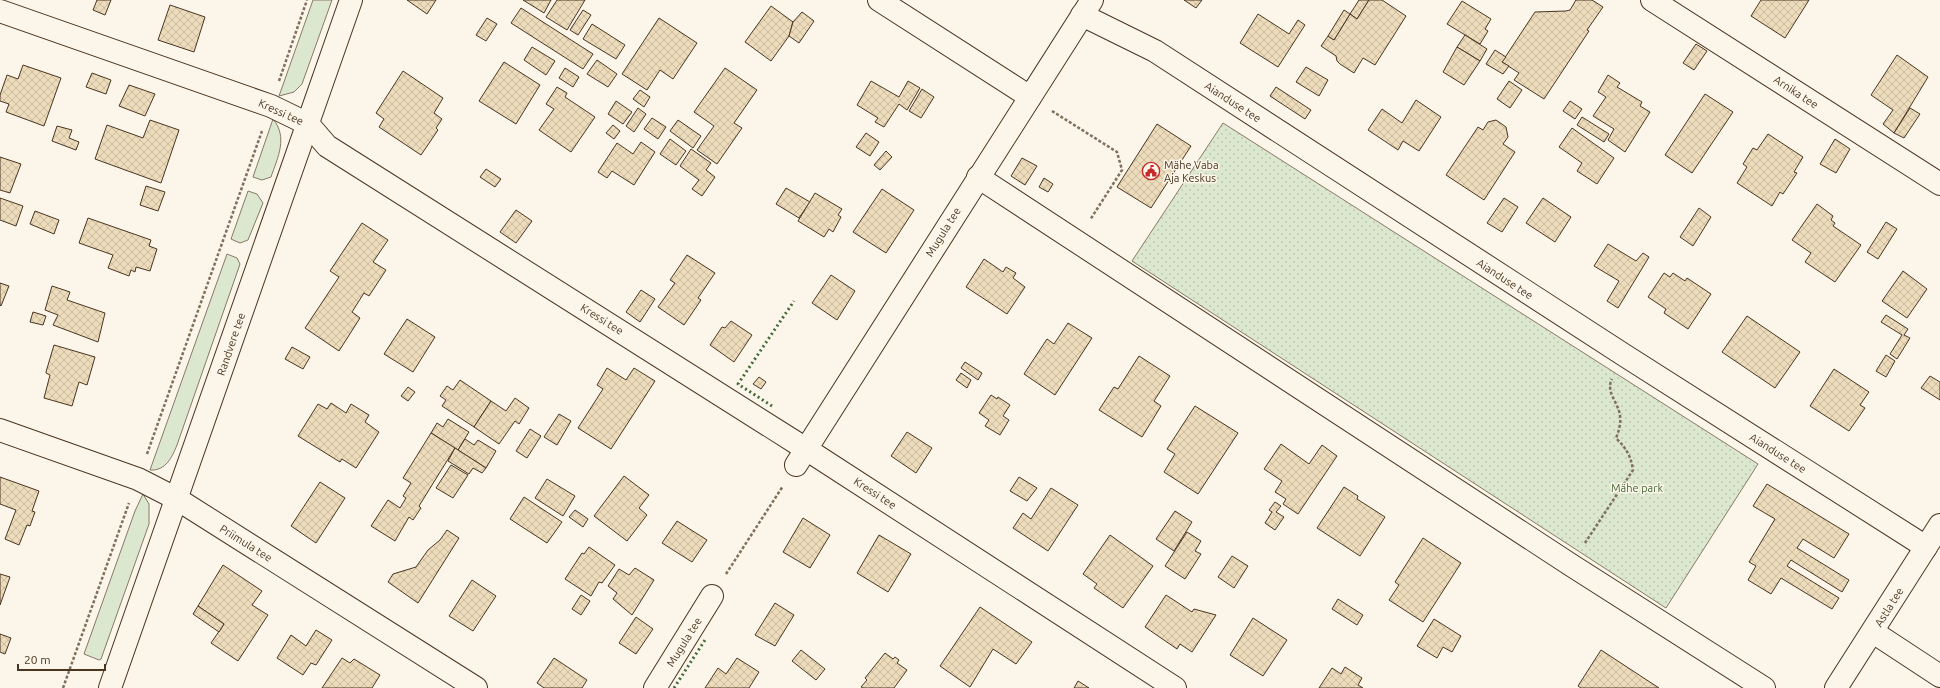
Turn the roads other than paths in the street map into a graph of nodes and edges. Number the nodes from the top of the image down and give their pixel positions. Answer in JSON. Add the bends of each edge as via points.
{"nodes":[{"id":1,"x":351,"y":0,"type":"edge"},
{"id":2,"x":878,"y":0,"type":"edge"},
{"id":3,"x":1652,"y":0,"type":"edge"},
{"id":4,"x":1087,"y":8,"type":"edge"},
{"id":5,"x":0,"y":11,"type":"edge"},
{"id":6,"x":1030,"y":97,"type":"junction"},
{"id":7,"x":308,"y":124,"type":"junction"},
{"id":8,"x":978,"y":178,"type":"junction"},
{"id":9,"x":1940,"y":184,"type":"edge"},
{"id":10,"x":0,"y":430,"type":"edge"},
{"id":11,"x":801,"y":457,"type":"junction"},
{"id":12,"x":177,"y":498,"type":"junction"},
{"id":13,"x":1940,"y":525,"type":"edge"},
{"id":14,"x":1926,"y":547,"type":"junction"},
{"id":15,"x":712,"y":596,"type":"road end"},
{"id":16,"x":1873,"y":632,"type":"junction"},
{"id":17,"x":1940,"y":676,"type":"edge"},
{"id":18,"x":110,"y":688,"type":"edge"},
{"id":19,"x":476,"y":688,"type":"edge"},
{"id":20,"x":655,"y":688,"type":"edge"},
{"id":21,"x":1176,"y":688,"type":"edge"},
{"id":22,"x":1764,"y":688,"type":"edge"},
{"id":23,"x":1836,"y":688,"type":"edge"}],
"edges":[{"from":1,"to":7,"type":"street","name":"Randvere tee"},
{"from":2,"to":6,"type":"street"},
{"from":3,"to":9,"type":"street","name":"Arnika tee"},
{"from":4,"to":6,"type":"street","name":"Mugula tee"},
{"from":4,"to":14,"type":"street","name":"Aianduse tee"},
{"from":5,"to":7,"type":"street","name":"Kressi tee","via":[[271,106]]},
{"from":6,"to":8,"type":"street","name":"Mugula tee"},
{"from":7,"to":11,"type":"street","name":"Kressi tee","via":[[327,146]]},
{"from":7,"to":12,"type":"street","name":"Randvere tee"},
{"from":8,"to":11,"type":"street","name":"Mugula tee"},
{"from":8,"to":22,"type":"street"},
{"from":10,"to":12,"type":"street","name":"Priimula tee","via":[[138,479]]},
{"from":11,"to":21,"type":"street","name":"Kressi tee"},
{"from":12,"to":18,"type":"street","name":"Randvere tee"},
{"from":12,"to":19,"type":"street","name":"Priimula tee"},
{"from":13,"to":14,"type":"street","name":"Astla tee"},
{"from":14,"to":16,"type":"street","name":"Astla tee"},
{"from":15,"to":20,"type":"street","name":"Mugula tee"},
{"from":16,"to":17,"type":"street"},
{"from":16,"to":23,"type":"street","name":"Astla tee"}]}
